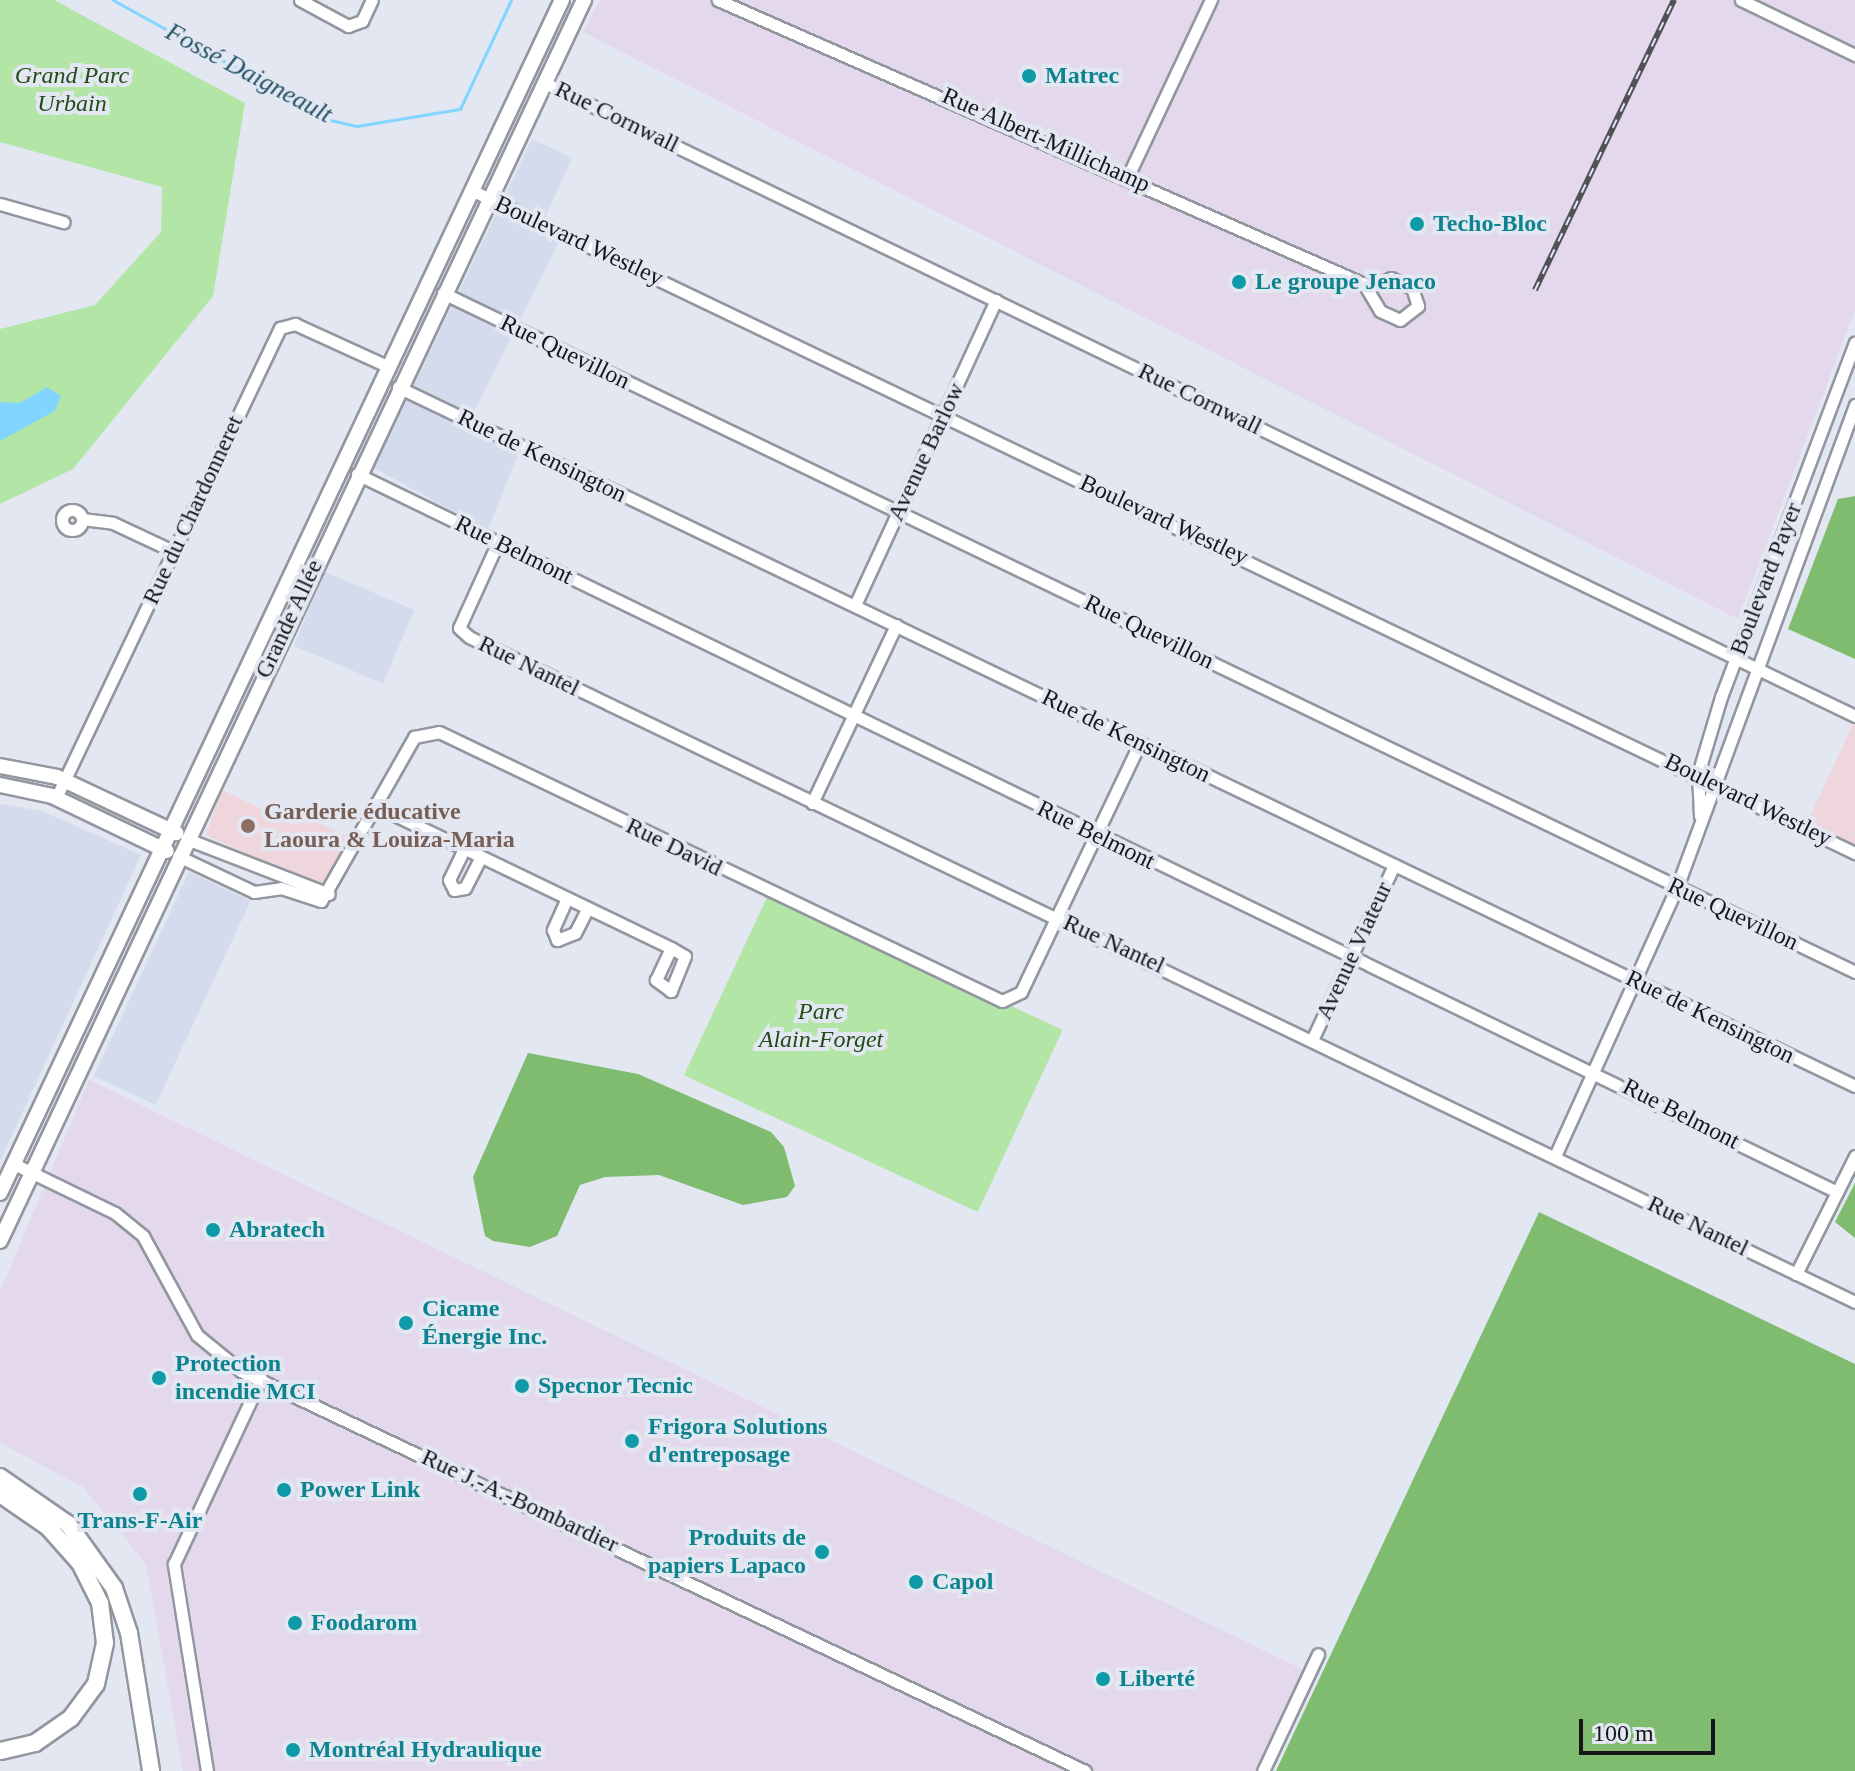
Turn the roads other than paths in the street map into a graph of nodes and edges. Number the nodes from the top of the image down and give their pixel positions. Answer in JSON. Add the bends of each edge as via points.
{"nodes":[{"id":1,"x":300,"y":0,"type":"edge"},
{"id":2,"x":372,"y":0,"type":"edge"},
{"id":3,"x":562,"y":0,"type":"edge"},
{"id":4,"x":584,"y":0,"type":"edge"},
{"id":5,"x":718,"y":0,"type":"edge"},
{"id":6,"x":1211,"y":0,"type":"edge"},
{"id":7,"x":1741,"y":0,"type":"edge"},
{"id":8,"x":1855,"y":55,"type":"edge"},
{"id":9,"x":545,"y":83,"type":"junction"},
{"id":10,"x":1128,"y":176,"type":"junction"},
{"id":11,"x":471,"y":190,"type":"junction"},
{"id":12,"x":490,"y":199,"type":"junction"},
{"id":13,"x":0,"y":204,"type":"edge"},
{"id":14,"x":63,"y":222,"type":"dead end"},
{"id":15,"x":1371,"y":287,"type":"dead end"},
{"id":16,"x":443,"y":293,"type":"junction"},
{"id":17,"x":996,"y":300,"type":"junction"},
{"id":18,"x":1855,"y":343,"type":"edge"},
{"id":19,"x":387,"y":366,"type":"junction"},
{"id":20,"x":398,"y":387,"type":"junction"},
{"id":21,"x":1855,"y":405,"type":"edge"},
{"id":22,"x":943,"y":415,"type":"junction"},
{"id":23,"x":357,"y":474,"type":"junction"},
{"id":24,"x":897,"y":511,"type":"junction"},
{"id":25,"x":82,"y":519,"type":"dead end"},
{"id":26,"x":498,"y":542,"type":"junction"},
{"id":27,"x":173,"y":551,"type":"junction"},
{"id":28,"x":855,"y":605,"type":"junction"},
{"id":29,"x":896,"y":625,"type":"junction"},
{"id":30,"x":1736,"y":659,"type":"junction"},
{"id":31,"x":1756,"y":668,"type":"junction"},
{"id":32,"x":856,"y":716,"type":"junction"},
{"id":33,"x":1855,"y":716,"type":"edge"},
{"id":34,"x":1140,"y":743,"type":"junction"},
{"id":35,"x":0,"y":766,"type":"edge"},
{"id":36,"x":1698,"y":774,"type":"junction"},
{"id":37,"x":64,"y":780,"type":"junction"},
{"id":38,"x":1715,"y":781,"type":"junction"},
{"id":39,"x":0,"y":785,"type":"edge"},
{"id":40,"x":56,"y":798,"type":"junction"},
{"id":41,"x":812,"y":803,"type":"junction"},
{"id":42,"x":374,"y":805,"type":"junction"},
{"id":43,"x":1700,"y":820,"type":"junction"},
{"id":44,"x":168,"y":829,"type":"junction"},
{"id":45,"x":1096,"y":836,"type":"junction"},
{"id":46,"x":187,"y":839,"type":"junction"},
{"id":47,"x":160,"y":847,"type":"junction"},
{"id":48,"x":464,"y":849,"type":"junction"},
{"id":49,"x":1855,"y":853,"type":"edge"},
{"id":50,"x":178,"y":856,"type":"junction"},
{"id":51,"x":481,"y":857,"type":"junction"},
{"id":52,"x":1394,"y":865,"type":"junction"},
{"id":53,"x":1677,"y":887,"type":"junction"},
{"id":54,"x":330,"y":894,"type":"junction"},
{"id":55,"x":567,"y":898,"type":"junction"},
{"id":56,"x":588,"y":908,"type":"junction"},
{"id":57,"x":1057,"y":917,"type":"junction"},
{"id":58,"x":671,"y":948,"type":"dead end"},
{"id":59,"x":1351,"y":957,"type":"junction"},
{"id":60,"x":1855,"y":972,"type":"edge"},
{"id":61,"x":1638,"y":982,"type":"junction"},
{"id":62,"x":1313,"y":1038,"type":"junction"},
{"id":63,"x":1595,"y":1071,"type":"junction"},
{"id":64,"x":1855,"y":1086,"type":"edge"},
{"id":65,"x":1555,"y":1156,"type":"junction"},
{"id":66,"x":1855,"y":1156,"type":"edge"},
{"id":67,"x":14,"y":1164,"type":"junction"},
{"id":68,"x":32,"y":1173,"type":"junction"},
{"id":69,"x":1837,"y":1192,"type":"junction"},
{"id":70,"x":0,"y":1193,"type":"edge"},
{"id":71,"x":0,"y":1241,"type":"edge"},
{"id":72,"x":1796,"y":1274,"type":"junction"},
{"id":73,"x":1855,"y":1302,"type":"edge"},
{"id":74,"x":261,"y":1378,"type":"junction"},
{"id":75,"x":0,"y":1477,"type":"edge"},
{"id":76,"x":0,"y":1494,"type":"edge"},
{"id":77,"x":1318,"y":1654,"type":"dead end"},
{"id":78,"x":0,"y":1751,"type":"edge"},
{"id":79,"x":151,"y":1771,"type":"edge"},
{"id":80,"x":207,"y":1771,"type":"edge"},
{"id":81,"x":1085,"y":1771,"type":"edge"},
{"id":82,"x":1263,"y":1771,"type":"edge"}],
"edges":[{"from":1,"to":2,"type":"street","via":[[357,25]]},
{"from":3,"to":11,"type":"main road","name":"Grande Allée"},
{"from":4,"to":9,"type":"main road","name":"Grande Allée"},
{"from":5,"to":10,"type":"street","name":"Rue Albert-Millichamp"},
{"from":6,"to":10,"type":"street"},
{"from":7,"to":8,"type":"street"},
{"from":9,"to":12,"type":"main road","name":"Grande Allée"},
{"from":9,"to":17,"type":"street","name":"Rue Cornwall"},
{"from":10,"to":15,"type":"street","name":"Rue Albert-Millichamp"},
{"from":11,"to":12,"type":"street","name":"Boulevard Westley"},
{"from":11,"to":19,"type":"main road","name":"Grande Allée"},
{"from":12,"to":16,"type":"main road","name":"Grande Allée"},
{"from":12,"to":22,"type":"street","name":"Boulevard Westley"},
{"from":13,"to":14,"type":"street"},
{"from":16,"to":20,"type":"main road","name":"Grande Allée"},
{"from":16,"to":24,"type":"street","name":"Rue Quevillon"},
{"from":17,"to":22,"type":"street","name":"Avenue Barlow"},
{"from":17,"to":30,"type":"street","name":"Rue Cornwall"},
{"from":18,"to":30,"type":"street","name":"Boulevard Payer"},
{"from":19,"to":27,"type":"street","name":"Rue du Chardonneret","via":[[295,324],[282,325]]},
{"from":19,"to":44,"type":"main road","name":"Grande Allée"},
{"from":20,"to":23,"type":"main road","name":"Grande Allée"},
{"from":20,"to":28,"type":"street","name":"Rue de Kensington"},
{"from":21,"to":31,"type":"street","name":"Boulevard Payer"},
{"from":22,"to":24,"type":"street","name":"Avenue Barlow"},
{"from":22,"to":36,"type":"street","name":"Boulevard Westley"},
{"from":23,"to":26,"type":"street","name":"Rue Belmont"},
{"from":23,"to":46,"type":"main road","name":"Grande Allée"},
{"from":24,"to":28,"type":"street","name":"Avenue Barlow"},
{"from":24,"to":53,"type":"street","name":"Rue Quevillon"},
{"from":25,"to":27,"type":"street","via":[[115,523]]},
{"from":26,"to":32,"type":"street","name":"Rue Belmont"},
{"from":26,"to":41,"type":"street","name":"Rue Nantel","via":[[459,628],[469,637]]},
{"from":27,"to":37,"type":"street","name":"Rue du Chardonneret"},
{"from":28,"to":29,"type":"street","name":"Rue de Kensington"},
{"from":29,"to":32,"type":"street"},
{"from":29,"to":34,"type":"street","name":"Rue de Kensington"},
{"from":30,"to":31,"type":"street","name":"Rue Cornwall"},
{"from":30,"to":36,"type":"street","name":"Boulevard Payer"},
{"from":31,"to":33,"type":"street","name":"Rue Cornwall"},
{"from":31,"to":38,"type":"street","name":"Boulevard Payer"},
{"from":32,"to":41,"type":"street"},
{"from":32,"to":45,"type":"street","name":"Rue Belmont"},
{"from":34,"to":45,"type":"street"},
{"from":34,"to":52,"type":"street","name":"Rue de Kensington"},
{"from":35,"to":37,"type":"main road"},
{"from":36,"to":38,"type":"street","name":"Boulevard Westley"},
{"from":36,"to":43,"type":"street","name":"Boulevard Payer"},
{"from":37,"to":40,"type":"street","name":"Rue du Chardonneret"},
{"from":37,"to":44,"type":"main road"},
{"from":38,"to":43,"type":"street","name":"Boulevard Payer"},
{"from":38,"to":49,"type":"street","name":"Boulevard Westley"},
{"from":39,"to":40,"type":"main road"},
{"from":40,"to":47,"type":"main road"},
{"from":41,"to":57,"type":"street","name":"Rue Nantel"},
{"from":42,"to":48,"type":"street"},
{"from":42,"to":54,"type":"street","name":"Rue David"},
{"from":42,"to":57,"type":"street","name":"Rue David","via":[[414,737],[439,732],[1002,1001],[1021,992]]},
{"from":43,"to":53,"type":"street","name":"Boulevard Payer"},
{"from":44,"to":46,"type":"main road"},
{"from":44,"to":47,"type":"main road","name":"Grande Allée"},
{"from":45,"to":57,"type":"street"},
{"from":45,"to":59,"type":"street","name":"Rue Belmont"},
{"from":46,"to":50,"type":"main road","name":"Grande Allée"},
{"from":46,"to":54,"type":"street"},
{"from":47,"to":50,"type":"main road"},
{"from":47,"to":67,"type":"main road","name":"Grande Allée"},
{"from":48,"to":51,"type":"street"},
{"from":48,"to":51,"type":"street","via":[[449,880],[455,891],[465,888]]},
{"from":50,"to":54,"type":"street","via":[[254,892],[281,888],[314,902]]},
{"from":50,"to":68,"type":"main road","name":"Grande Allée"},
{"from":51,"to":55,"type":"street"},
{"from":52,"to":59,"type":"street","name":"Avenue Viateur"},
{"from":52,"to":61,"type":"street","name":"Rue de Kensington"},
{"from":53,"to":60,"type":"street","name":"Rue Quevillon"},
{"from":53,"to":61,"type":"street","name":"Boulevard Payer"},
{"from":55,"to":56,"type":"street"},
{"from":55,"to":56,"type":"street","via":[[553,930],[557,940],[575,933]]},
{"from":56,"to":58,"type":"street"},
{"from":57,"to":62,"type":"street","name":"Rue Nantel"},
{"from":59,"to":62,"type":"street","name":"Avenue Viateur"},
{"from":59,"to":63,"type":"street","name":"Rue Belmont"},
{"from":61,"to":63,"type":"street","name":"Boulevard Payer"},
{"from":61,"to":64,"type":"street","name":"Rue de Kensington"},
{"from":62,"to":65,"type":"street","name":"Rue Nantel"},
{"from":63,"to":65,"type":"street","name":"Boulevard Payer"},
{"from":63,"to":69,"type":"street","name":"Rue Belmont"},
{"from":65,"to":72,"type":"street","name":"Rue Nantel"},
{"from":66,"to":69,"type":"street"},
{"from":67,"to":68,"type":"street","name":"Rue J.-A.-Bombardier"},
{"from":67,"to":70,"type":"main road","name":"Grande Allée"},
{"from":68,"to":71,"type":"main road","name":"Grande Allée"},
{"from":68,"to":74,"type":"street","name":"Rue J.-A.-Bombardier","via":[[129,1223],[197,1335]]},
{"from":69,"to":72,"type":"street"},
{"from":72,"to":73,"type":"street","name":"Rue Nantel"},
{"from":74,"to":80,"type":"street","via":[[174,1564]]},
{"from":74,"to":81,"type":"street","name":"Rue J.-A.-Bombardier"},
{"from":75,"to":79,"type":"highway","via":[[68,1524],[114,1588],[129,1633]]},
{"from":76,"to":78,"type":"highway","via":[[48,1527],[80,1563],[100,1603],[105,1633],[100,1673],[78,1711],[35,1743]]},
{"from":77,"to":82,"type":"street"}]}
